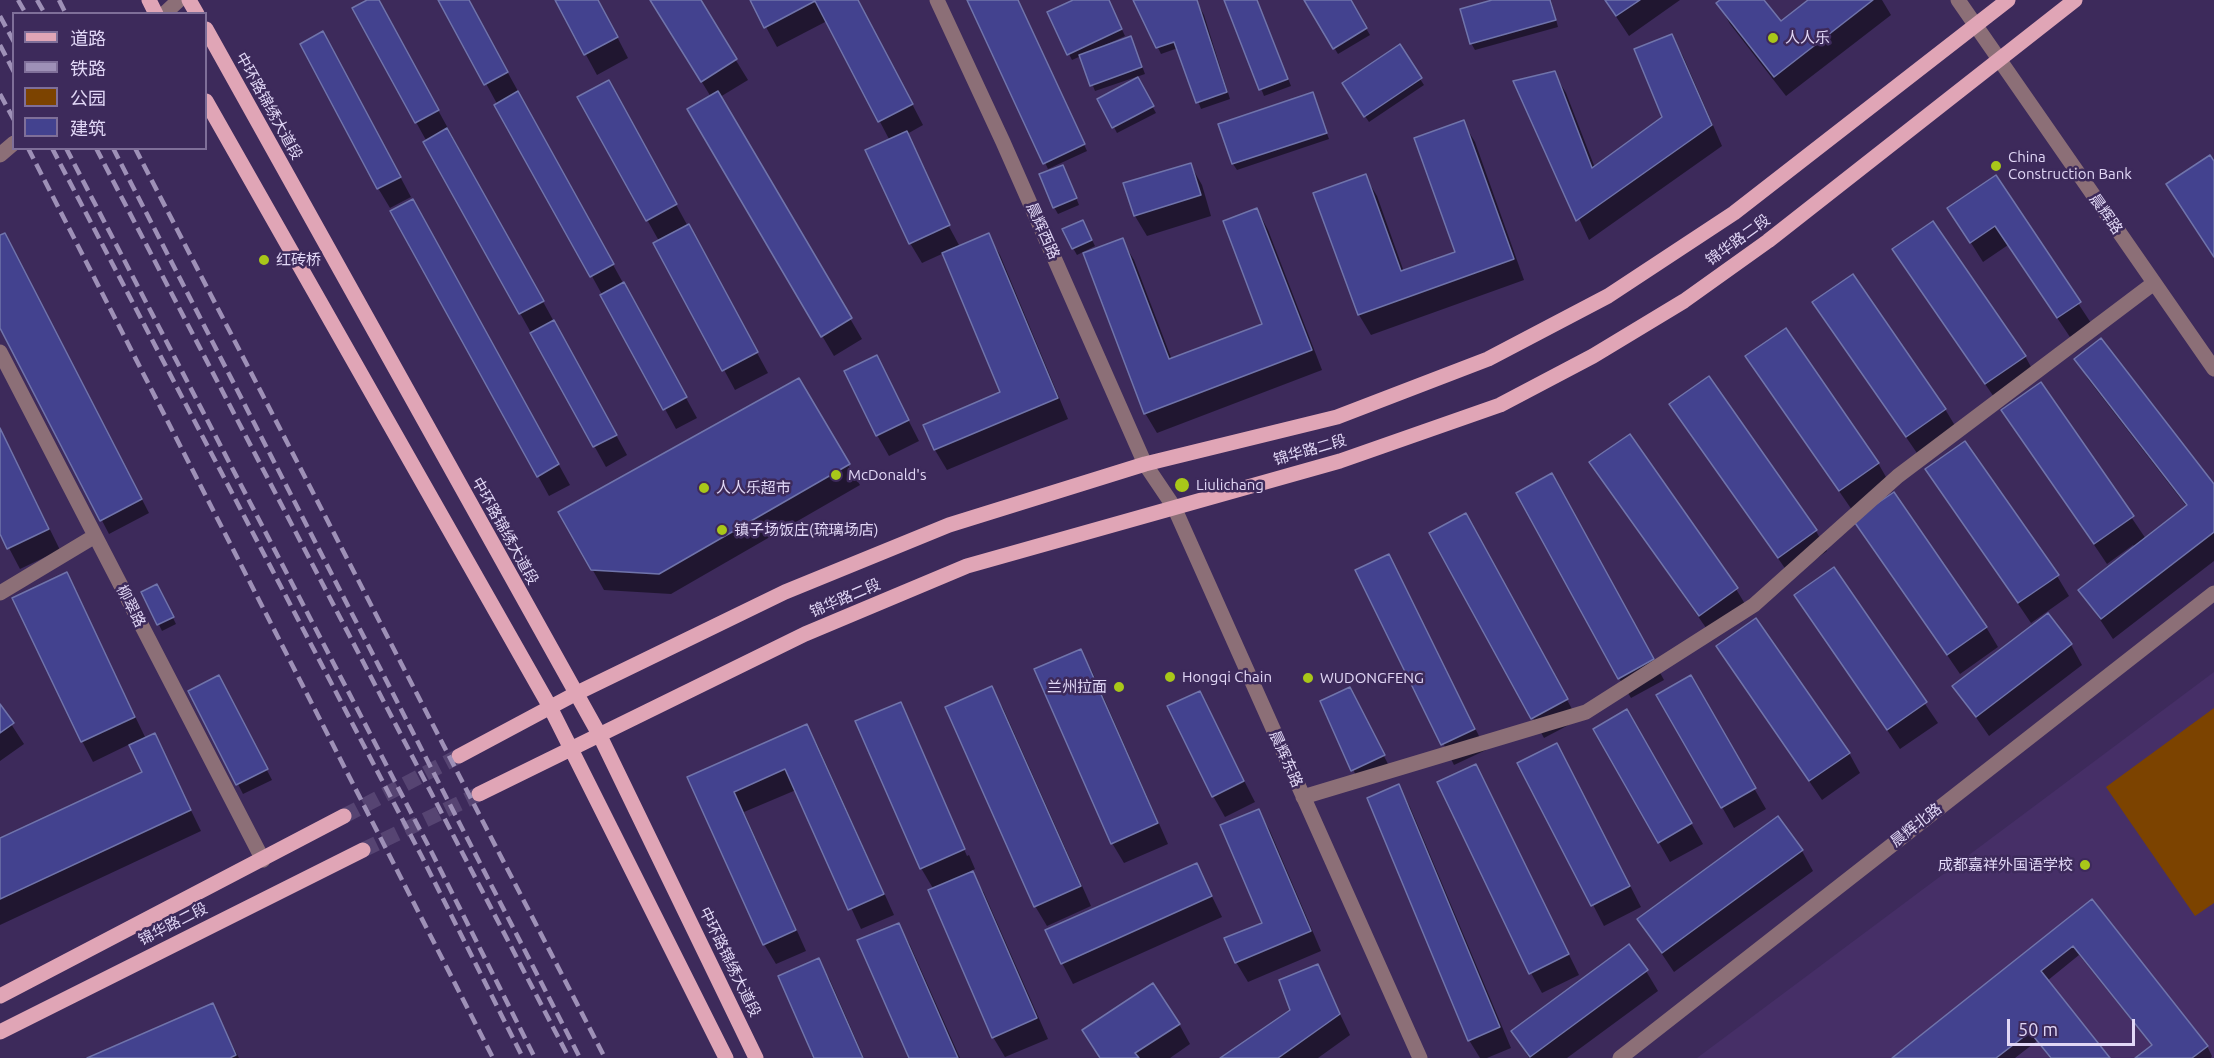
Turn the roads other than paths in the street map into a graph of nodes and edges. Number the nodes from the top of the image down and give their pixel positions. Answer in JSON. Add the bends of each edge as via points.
{"nodes":[{"id":1,"x":179,"y":0,"type":"edge"},
{"id":2,"x":937,"y":0,"type":"edge"},
{"id":3,"x":1958,"y":0,"type":"edge"},
{"id":4,"x":2008,"y":0,"type":"edge"},
{"id":5,"x":2075,"y":0,"type":"edge"},
{"id":6,"x":166,"y":12,"type":"edge"},
{"id":7,"x":1976,"y":26,"type":"junction"},
{"id":8,"x":207,"y":32,"type":"edge"},
{"id":9,"x":2000,"y":60,"type":"junction"},
{"id":10,"x":207,"y":103,"type":"edge"},
{"id":11,"x":12,"y":145,"type":"edge"},
{"id":12,"x":0,"y":155,"type":"edge"},
{"id":13,"x":2154,"y":283,"type":"junction"},
{"id":14,"x":0,"y":352,"type":"edge"},
{"id":15,"x":2214,"y":369,"type":"edge"},
{"id":16,"x":1145,"y":464,"type":"junction"},
{"id":17,"x":1174,"y":507,"type":"junction"},
{"id":18,"x":95,"y":536,"type":"junction"},
{"id":19,"x":0,"y":593,"type":"edge"},
{"id":20,"x":2214,"y":593,"type":"edge"},
{"id":21,"x":576,"y":694,"type":"junction"},
{"id":22,"x":550,"y":707,"type":"junction"},
{"id":23,"x":599,"y":735,"type":"junction"},
{"id":24,"x":573,"y":748,"type":"junction"},
{"id":25,"x":459,"y":756,"type":"tunnel mouth"},
{"id":26,"x":479,"y":794,"type":"tunnel mouth"},
{"id":27,"x":1303,"y":797,"type":"junction"},
{"id":28,"x":344,"y":816,"type":"tunnel mouth"},
{"id":29,"x":363,"y":850,"type":"tunnel mouth"},
{"id":30,"x":263,"y":860,"type":"junction"},
{"id":31,"x":0,"y":996,"type":"edge"},
{"id":32,"x":0,"y":1032,"type":"edge"},
{"id":33,"x":726,"y":1058,"type":"edge"},
{"id":34,"x":756,"y":1058,"type":"edge"},
{"id":35,"x":1420,"y":1058,"type":"edge"},
{"id":36,"x":1620,"y":1058,"type":"edge"}],
"edges":[{"from":1,"to":6,"type":"street"},
{"from":2,"to":16,"type":"street","name":"晨辉西路"},
{"from":3,"to":7,"type":"street","name":"晨辉路"},
{"from":4,"to":7,"type":"main road","name":"锦华路二段"},
{"from":5,"to":9,"type":"main road","name":"锦华路二段"},
{"from":7,"to":9,"type":"street","name":"晨辉路"},
{"from":7,"to":16,"type":"main road","name":"锦华路二段","via":[[1734,213],[1608,296],[1488,359],[1337,417]]},
{"from":8,"to":21,"type":"main road","name":"中环路锦绣大道段"},
{"from":9,"to":13,"type":"street","name":"晨辉路"},
{"from":9,"to":17,"type":"main road","name":"锦华路二段","via":[[1768,241],[1684,301],[1593,356],[1500,405],[1340,461]]},
{"from":10,"to":22,"type":"main road"},
{"from":11,"to":12,"type":"street"},
{"from":13,"to":15,"type":"street","name":"晨辉路"},
{"from":13,"to":27,"type":"street","via":[[1898,476],[1754,605],[1587,712]]},
{"from":14,"to":18,"type":"street","name":"柳翠路"},
{"from":16,"to":17,"type":"street","name":"晨辉东路"},
{"from":16,"to":21,"type":"main road","name":"锦华路二段","via":[[949,525],[785,592]]},
{"from":17,"to":23,"type":"main road","name":"锦华路二段","via":[[967,566],[805,634]]},
{"from":17,"to":27,"type":"street","name":"晨辉东路"},
{"from":18,"to":19,"type":"street"},
{"from":18,"to":30,"type":"street","name":"柳翠路"},
{"from":20,"to":36,"type":"street","name":"晨辉北路"},
{"from":21,"to":22,"type":"main road","name":"锦华路二段"},
{"from":21,"to":23,"type":"main road","name":"中环路锦绣大道段"},
{"from":22,"to":24,"type":"main road"},
{"from":22,"to":25,"type":"main road","name":"锦华路二段"},
{"from":23,"to":24,"type":"main road","name":"锦华路二段"},
{"from":23,"to":34,"type":"main road","name":"中环路锦绣大道段"},
{"from":24,"to":26,"type":"main road","name":"锦华路二段"},
{"from":24,"to":33,"type":"main road"},
{"from":27,"to":35,"type":"street","name":"晨辉东路"},
{"from":28,"to":30,"type":"main road","name":"锦华路二段"},
{"from":29,"to":32,"type":"main road","name":"锦华路二段"},
{"from":30,"to":31,"type":"main road","name":"锦华路二段"}]}
